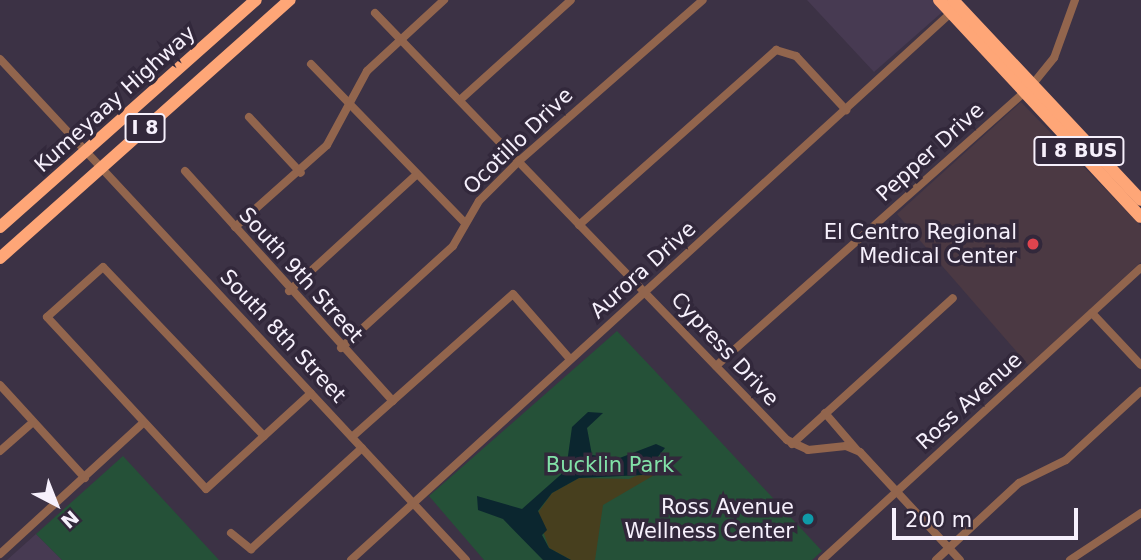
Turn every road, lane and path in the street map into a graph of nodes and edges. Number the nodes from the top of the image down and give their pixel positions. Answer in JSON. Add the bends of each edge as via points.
{"nodes":[{"id":1,"x":243,"y":0,"type":"edge"},
{"id":2,"x":256,"y":0,"type":"edge"},
{"id":3,"x":290,"y":0,"type":"edge"},
{"id":4,"x":444,"y":0,"type":"edge"},
{"id":5,"x":571,"y":0,"type":"edge"},
{"id":6,"x":703,"y":0,"type":"edge"},
{"id":7,"x":939,"y":0,"type":"edge"},
{"id":8,"x":1075,"y":0,"type":"edge"},
{"id":9,"x":954,"y":6,"type":"edge"},
{"id":10,"x":375,"y":13,"type":"dead end"},
{"id":11,"x":400,"y":37,"type":"junction"},
{"id":12,"x":0,"y":59,"type":"edge"},
{"id":13,"x":311,"y":64,"type":"dead end"},
{"id":14,"x":168,"y":78,"type":"junction"},
{"id":15,"x":1028,"y":88,"type":"junction"},
{"id":16,"x":460,"y":100,"type":"junction"},
{"id":17,"x":348,"y":104,"type":"junction"},
{"id":18,"x":846,"y":110,"type":"junction"},
{"id":19,"x":249,"y":117,"type":"dead end"},
{"id":20,"x":519,"y":161,"type":"junction"},
{"id":21,"x":1099,"y":164,"type":"junction"},
{"id":22,"x":185,"y":171,"type":"dead end"},
{"id":23,"x":301,"y":173,"type":"junction"},
{"id":24,"x":416,"y":175,"type":"junction"},
{"id":25,"x":1141,"y":200,"type":"edge"},
{"id":26,"x":1141,"y":217,"type":"edge"},
{"id":27,"x":465,"y":223,"type":"junction"},
{"id":28,"x":579,"y":225,"type":"junction"},
{"id":29,"x":0,"y":227,"type":"edge"},
{"id":30,"x":234,"y":227,"type":"junction"},
{"id":31,"x":0,"y":258,"type":"edge"},
{"id":32,"x":1141,"y":268,"type":"edge"},
{"id":33,"x":646,"y":289,"type":"junction"},
{"id":34,"x":289,"y":291,"type":"junction"},
{"id":35,"x":953,"y":298,"type":"dead end"},
{"id":36,"x":1092,"y":313,"type":"junction"},
{"id":37,"x":341,"y":348,"type":"junction"},
{"id":38,"x":570,"y":359,"type":"junction"},
{"id":39,"x":1141,"y":365,"type":"edge"},
{"id":40,"x":716,"y":366,"type":"junction"},
{"id":41,"x":0,"y":385,"type":"edge"},
{"id":42,"x":1141,"y":391,"type":"edge"},
{"id":43,"x":311,"y":393,"type":"junction"},
{"id":44,"x":393,"y":401,"type":"junction"},
{"id":45,"x":825,"y":413,"type":"junction"},
{"id":46,"x":33,"y":422,"type":"junction"},
{"id":47,"x":144,"y":422,"type":"junction"},
{"id":48,"x":264,"y":436,"type":"junction"},
{"id":49,"x":352,"y":437,"type":"junction"},
{"id":50,"x":792,"y":444,"type":"junction"},
{"id":51,"x":362,"y":448,"type":"junction"},
{"id":52,"x":856,"y":449,"type":"junction"},
{"id":53,"x":0,"y":451,"type":"edge"},
{"id":54,"x":85,"y":478,"type":"junction"},
{"id":55,"x":897,"y":492,"type":"junction"},
{"id":56,"x":415,"y":503,"type":"junction"},
{"id":57,"x":1141,"y":513,"type":"edge"},
{"id":58,"x":231,"y":533,"type":"dead end"},
{"id":59,"x":949,"y":548,"type":"junction"},
{"id":60,"x":0,"y":554,"type":"edge"},
{"id":61,"x":351,"y":560,"type":"edge"},
{"id":62,"x":466,"y":560,"type":"edge"},
{"id":63,"x":822,"y":560,"type":"edge"},
{"id":64,"x":936,"y":560,"type":"edge"},
{"id":65,"x":960,"y":560,"type":"edge"},
{"id":66,"x":1070,"y":560,"type":"edge"}],
"edges":[{"from":1,"to":14,"type":"highway"},
{"from":2,"to":14,"type":"highway","name":"Kumeyaay Highway","number":"I 8"},
{"from":3,"to":31,"type":"highway","name":"Kumeyaay Highway","number":"I 8"},
{"from":4,"to":11,"type":"street"},
{"from":5,"to":16,"type":"street"},
{"from":6,"to":20,"type":"street","name":"Ocotillo Drive"},
{"from":7,"to":9,"type":"highway","number":"I 8 BUS"},
{"from":8,"to":15,"type":"street","name":"Pepper Drive","via":[[1054,58]]},
{"from":9,"to":15,"type":"highway","number":"I 8 BUS"},
{"from":9,"to":18,"type":"street","name":"Aurora Drive"},
{"from":10,"to":11,"type":"street","name":"Cypress Drive"},
{"from":11,"to":16,"type":"street","name":"Cypress Drive"},
{"from":11,"to":17,"type":"street","via":[[358,83]]},
{"from":12,"to":43,"type":"street","name":"South 8th Street"},
{"from":13,"to":17,"type":"street"},
{"from":14,"to":29,"type":"highway","name":"Kumeyaay Highway","number":"I 8"},
{"from":15,"to":21,"type":"highway","number":"I 8 BUS"},
{"from":15,"to":40,"type":"street","name":"Pepper Drive"},
{"from":16,"to":20,"type":"street","name":"Cypress Drive"},
{"from":17,"to":23,"type":"street","via":[[332,138]]},
{"from":17,"to":24,"type":"street"},
{"from":18,"to":28,"type":"street","via":[[783,49]]},
{"from":18,"to":33,"type":"street","name":"Aurora Drive"},
{"from":19,"to":23,"type":"street"},
{"from":20,"to":27,"type":"street","name":"Ocotillo Drive"},
{"from":20,"to":28,"type":"street","name":"Cypress Drive"},
{"from":21,"to":25,"type":"highway","number":"I 8 BUS"},
{"from":21,"to":26,"type":"highway","number":"I 8 BUS"},
{"from":22,"to":30,"type":"street","name":"South 9th Street"},
{"from":23,"to":30,"type":"street"},
{"from":24,"to":27,"type":"street"},
{"from":24,"to":34,"type":"street"},
{"from":27,"to":37,"type":"street","name":"Ocotillo Drive","via":[[445,254]]},
{"from":28,"to":33,"type":"street","name":"Cypress Drive"},
{"from":30,"to":34,"type":"street","name":"South 9th Street"},
{"from":32,"to":36,"type":"street","name":"Ross Avenue"},
{"from":33,"to":38,"type":"street","name":"Aurora Drive"},
{"from":33,"to":40,"type":"street","name":"Cypress Drive"},
{"from":34,"to":37,"type":"street","name":"South 9th Street"},
{"from":35,"to":45,"type":"street"},
{"from":36,"to":39,"type":"street"},
{"from":36,"to":55,"type":"street","name":"Ross Avenue"},
{"from":37,"to":44,"type":"street","name":"South 9th Street"},
{"from":38,"to":44,"type":"street","via":[[513,294]]},
{"from":38,"to":56,"type":"street","name":"Aurora Drive"},
{"from":40,"to":50,"type":"street","name":"Cypress Drive"},
{"from":41,"to":46,"type":"street"},
{"from":42,"to":59,"type":"street","via":[[1066,460],[1019,483]]},
{"from":43,"to":48,"type":"street"},
{"from":43,"to":49,"type":"street","name":"South 8th Street"},
{"from":44,"to":49,"type":"street"},
{"from":45,"to":50,"type":"street"},
{"from":45,"to":52,"type":"street"},
{"from":46,"to":53,"type":"street"},
{"from":46,"to":54,"type":"street"},
{"from":47,"to":48,"type":"street","via":[[206,489]]},
{"from":47,"to":48,"type":"street","via":[[47,317],[103,267]]},
{"from":47,"to":54,"type":"street"},
{"from":49,"to":51,"type":"street","name":"South 8th Street"},
{"from":50,"to":52,"type":"street","via":[[808,450]]},
{"from":51,"to":56,"type":"street","name":"South 8th Street"},
{"from":51,"to":58,"type":"street","via":[[251,549]]},
{"from":52,"to":55,"type":"street"},
{"from":54,"to":60,"type":"street"},
{"from":55,"to":59,"type":"street"},
{"from":55,"to":63,"type":"street","name":"Ross Avenue"},
{"from":56,"to":61,"type":"street","name":"Aurora Drive"},
{"from":56,"to":62,"type":"street","name":"South 8th Street"},
{"from":57,"to":66,"type":"street"},
{"from":59,"to":64,"type":"street"},
{"from":59,"to":65,"type":"street"}]}
